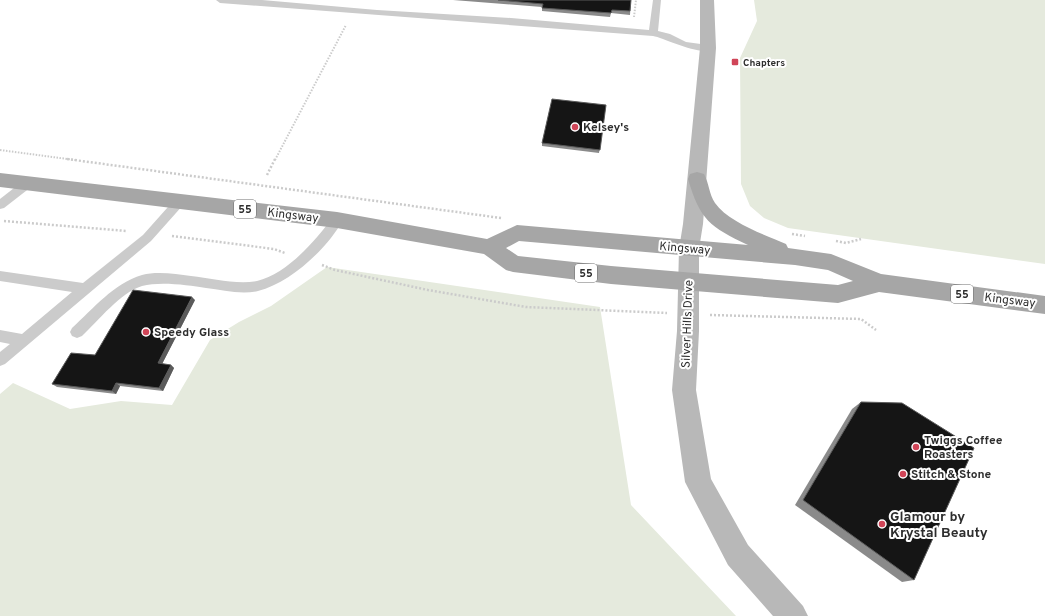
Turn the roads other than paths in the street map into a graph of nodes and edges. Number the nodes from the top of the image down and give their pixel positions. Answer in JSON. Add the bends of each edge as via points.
{"nodes":[{"id":1,"x":220,"y":0,"type":"edge"},
{"id":2,"x":248,"y":0,"type":"edge"},
{"id":3,"x":657,"y":0,"type":"edge"},
{"id":4,"x":708,"y":0,"type":"edge"},
{"id":5,"x":261,"y":1,"type":"edge"},
{"id":6,"x":280,"y":2,"type":"edge"},
{"id":7,"x":302,"y":3,"type":"edge"},
{"id":8,"x":317,"y":4,"type":"edge"},
{"id":9,"x":653,"y":33,"type":"junction"},
{"id":10,"x":708,"y":48,"type":"junction"},
{"id":11,"x":696,"y":179,"type":"junction"},
{"id":12,"x":0,"y":180,"type":"edge"},
{"id":13,"x":28,"y":184,"type":"junction"},
{"id":14,"x":180,"y":201,"type":"junction"},
{"id":15,"x":0,"y":205,"type":"edge"},
{"id":16,"x":337,"y":220,"type":"junction"},
{"id":17,"x":490,"y":247,"type":"junction"},
{"id":18,"x":689,"y":249,"type":"junction"},
{"id":19,"x":795,"y":258,"type":"junction"},
{"id":20,"x":0,"y":276,"type":"edge"},
{"id":21,"x":688,"y":282,"type":"junction"},
{"id":22,"x":879,"y":283,"type":"junction"},
{"id":23,"x":86,"y":289,"type":"junction"},
{"id":24,"x":1045,"y":305,"type":"edge"},
{"id":25,"x":78,"y":332,"type":"dead end"},
{"id":26,"x":0,"y":336,"type":"edge"},
{"id":27,"x":24,"y":340,"type":"junction"},
{"id":28,"x":0,"y":360,"type":"edge"},
{"id":29,"x":793,"y":616,"type":"edge"}],
"edges":[{"from":1,"to":2,"type":"lane"},
{"from":2,"to":5,"type":"lane"},
{"from":3,"to":9,"type":"lane"},
{"from":4,"to":10,"type":"street","name":"Silver Hills Drive"},
{"from":5,"to":6,"type":"lane"},
{"from":6,"to":7,"type":"lane"},
{"from":7,"to":8,"type":"lane"},
{"from":8,"to":9,"type":"lane","via":[[354,11]]},
{"from":9,"to":10,"type":"lane","via":[[684,44]]},
{"from":10,"to":11,"type":"street","name":"Silver Hills Drive"},
{"from":11,"to":18,"type":"street","name":"Silver Hills Drive"},
{"from":11,"to":19,"type":"main road","via":[[707,207],[718,218],[746,236]]},
{"from":12,"to":13,"type":"main road","name":"Kingsway","number":"55"},
{"from":13,"to":14,"type":"main road","name":"Kingsway","number":"55"},
{"from":13,"to":15,"type":"lane"},
{"from":14,"to":16,"type":"main road","name":"Kingsway","number":"55"},
{"from":14,"to":23,"type":"lane","via":[[151,233]]},
{"from":16,"to":17,"type":"main road","name":"Kingsway","number":"55"},
{"from":16,"to":25,"type":"lane","via":[[327,235],[290,270],[268,283],[246,287],[182,279],[143,280],[121,291]]},
{"from":17,"to":18,"type":"main road","name":"Kingsway","number":"55","via":[[517,233]]},
{"from":17,"to":21,"type":"main road","name":"Kingsway","number":"55","via":[[513,264]]},
{"from":18,"to":19,"type":"main road","name":"Kingsway","number":"55"},
{"from":18,"to":21,"type":"street","name":"Silver Hills Drive"},
{"from":19,"to":22,"type":"main road","name":"Kingsway","number":"55","via":[[831,262]]},
{"from":20,"to":23,"type":"lane"},
{"from":21,"to":22,"type":"main road","name":"Kingsway","number":"55","via":[[838,294]]},
{"from":21,"to":29,"type":"street","name":"Silver Hills Drive","via":[[684,390],[698,482],[738,555]]},
{"from":22,"to":24,"type":"main road","name":"Kingsway","number":"55"},
{"from":23,"to":27,"type":"lane"},
{"from":26,"to":27,"type":"lane"},
{"from":27,"to":28,"type":"lane"}]}
